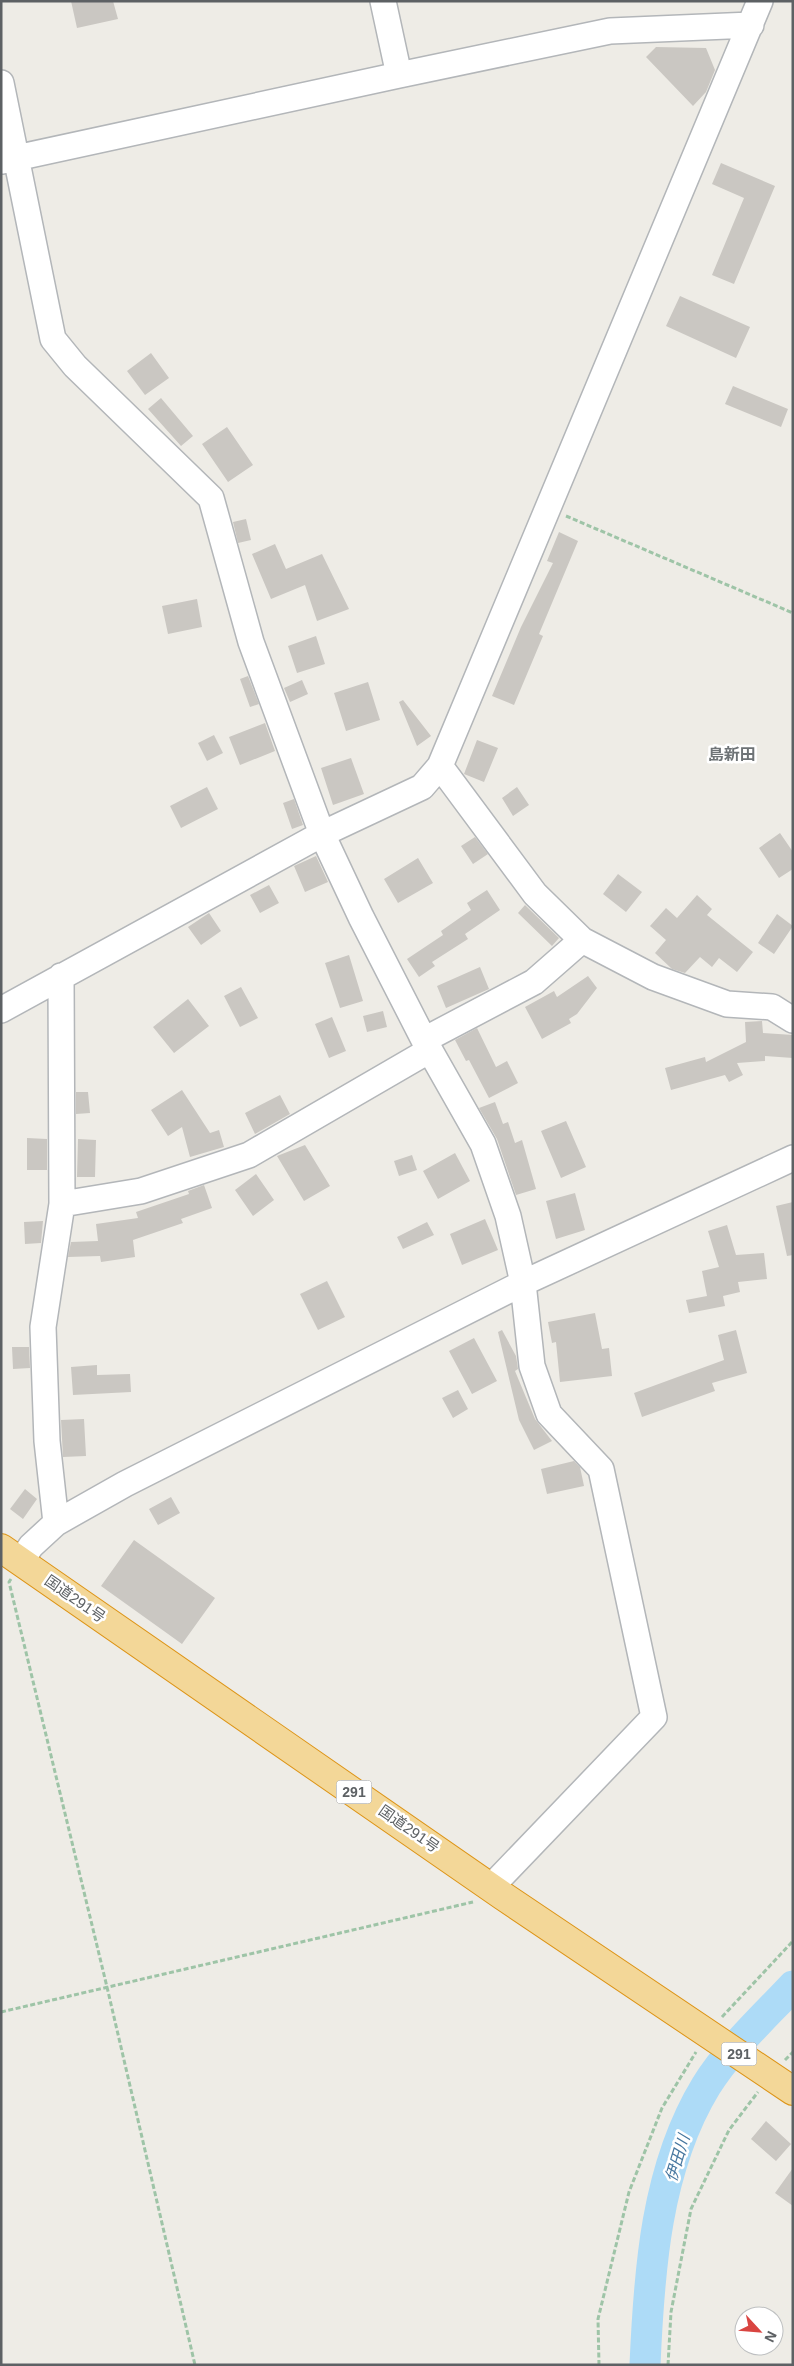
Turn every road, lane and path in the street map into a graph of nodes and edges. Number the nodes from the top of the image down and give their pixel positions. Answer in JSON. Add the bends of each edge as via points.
{"nodes":[{"id":1,"x":382,"y":1,"type":"edge"},
{"id":2,"x":760,"y":1,"type":"edge"},
{"id":3,"x":751,"y":24,"type":"junction"},
{"id":4,"x":399,"y":74,"type":"junction"},
{"id":5,"x":1,"y":83,"type":"edge"},
{"id":6,"x":9,"y":160,"type":"edge"},
{"id":7,"x":547,"y":508,"type":"junction"},
{"id":8,"x":793,"y":613,"type":"edge"},
{"id":9,"x":440,"y":766,"type":"junction"},
{"id":10,"x":322,"y":834,"type":"junction"},
{"id":11,"x":582,"y":940,"type":"junction"},
{"id":12,"x":61,"y":976,"type":"junction"},
{"id":13,"x":1,"y":1010,"type":"edge"},
{"id":14,"x":793,"y":1020,"type":"edge"},
{"id":15,"x":427,"y":1045,"type":"junction"},
{"id":16,"x":793,"y":1158,"type":"edge"},
{"id":17,"x":62,"y":1204,"type":"junction"},
{"id":18,"x":523,"y":1283,"type":"junction"},
{"id":19,"x":56,"y":1523,"type":"junction"},
{"id":20,"x":11,"y":1555,"type":"edge"},
{"id":21,"x":497,"y":1891,"type":"junction"},
{"id":22,"x":793,"y":1940,"type":"edge"},
{"id":23,"x":107,"y":1987,"type":"junction"},
{"id":24,"x":1,"y":2012,"type":"edge"},
{"id":25,"x":708,"y":2033,"type":"junction"},
{"id":26,"x":770,"y":2076,"type":"junction"},
{"id":27,"x":793,"y":2091,"type":"edge"},
{"id":28,"x":195,"y":2365,"type":"edge"},
{"id":29,"x":599,"y":2365,"type":"edge"},
{"id":30,"x":668,"y":2365,"type":"edge"}],
"edges":[{"from":1,"to":4,"type":"street"},
{"from":2,"to":3,"type":"street"},
{"from":3,"to":4,"type":"street","via":[[610,31]]},
{"from":3,"to":7,"type":"street"},
{"from":4,"to":6,"type":"street"},
{"from":5,"to":6,"type":"street"},
{"from":6,"to":10,"type":"street","via":[[53,338],[75,366],[211,498],[251,642]]},
{"from":7,"to":8,"type":"path"},
{"from":7,"to":9,"type":"street"},
{"from":9,"to":10,"type":"street","via":[[422,787]]},
{"from":9,"to":11,"type":"street","via":[[535,894]]},
{"from":10,"to":12,"type":"street"},
{"from":10,"to":15,"type":"street"},
{"from":11,"to":14,"type":"street","via":[[653,977],[727,1004],[772,1007]]},
{"from":11,"to":15,"type":"street","via":[[534,982]]},
{"from":12,"to":13,"type":"street"},
{"from":12,"to":17,"type":"street"},
{"from":15,"to":17,"type":"street","via":[[249,1155],[141,1191]]},
{"from":15,"to":18,"type":"street","via":[[483,1144],[508,1216]]},
{"from":16,"to":18,"type":"street"},
{"from":17,"to":19,"type":"street","via":[[43,1327],[47,1441]]},
{"from":18,"to":19,"type":"street","via":[[133,1479]]},
{"from":18,"to":21,"type":"street","via":[[532,1366],[549,1414],[601,1469],[654,1717]]},
{"from":19,"to":20,"type":"street","via":[[31,1546]]},
{"from":20,"to":21,"type":"highway","name":"国道291号","number":"291"},
{"from":20,"to":23,"type":"path","via":[[9,1582]]},
{"from":21,"to":23,"type":"path"},
{"from":21,"to":25,"type":"highway","name":"国道291号","number":"291"},
{"from":22,"to":25,"type":"path"},
{"from":23,"to":24,"type":"path"},
{"from":23,"to":28,"type":"path"},
{"from":25,"to":26,"type":"highway","name":"国道291号","number":"291"},
{"from":25,"to":29,"type":"path","via":[[662,2108],[629,2192],[598,2319]]},
{"from":26,"to":27,"type":"highway","name":"国道291号","number":"291"},
{"from":26,"to":30,"type":"path","via":[[729,2130],[691,2209],[671,2312]]}]}
